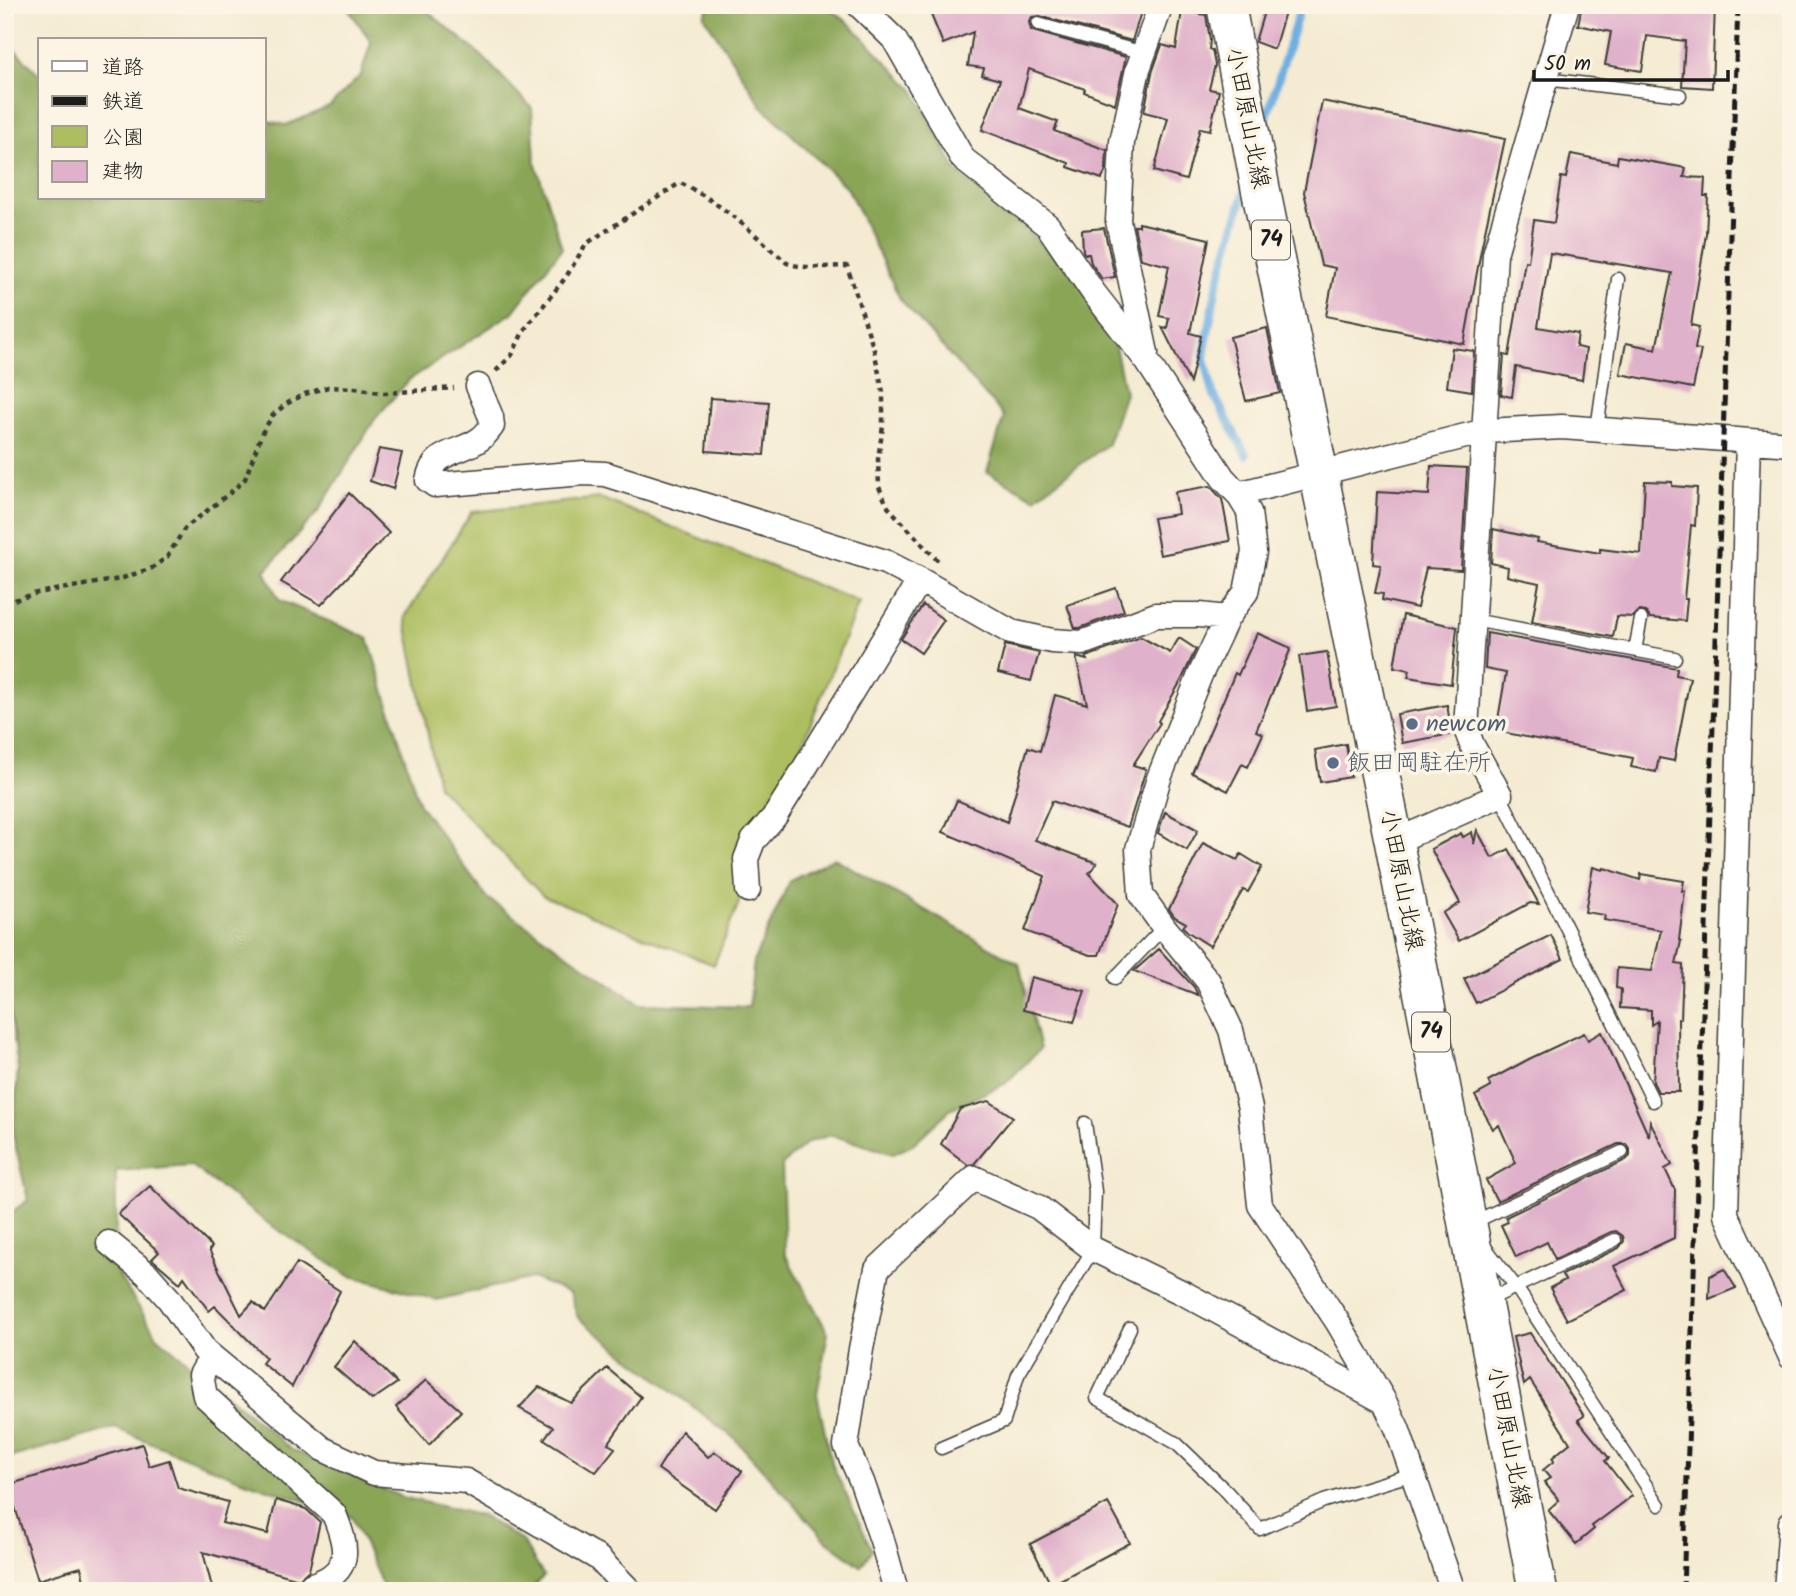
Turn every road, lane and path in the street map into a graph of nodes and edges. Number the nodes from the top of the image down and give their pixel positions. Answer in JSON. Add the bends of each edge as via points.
{"nodes":[{"id":1,"x":859,"y":5,"type":"edge"},
{"id":2,"x":1161,"y":5,"type":"edge"},
{"id":3,"x":1226,"y":5,"type":"edge"},
{"id":4,"x":1567,"y":5,"type":"edge"},
{"id":5,"x":1038,"y":23,"type":"dead end"},
{"id":6,"x":1144,"y":53,"type":"junction"},
{"id":7,"x":1545,"y":79,"type":"junction"},
{"id":8,"x":1680,"y":95,"type":"dead end"},
{"id":9,"x":1618,"y":279,"type":"dead end"},
{"id":10,"x":1147,"y":361,"type":"junction"},
{"id":11,"x":478,"y":386,"type":"junction"},
{"id":12,"x":1597,"y":429,"type":"junction"},
{"id":13,"x":1485,"y":431,"type":"junction"},
{"id":14,"x":1748,"y":442,"type":"junction"},
{"id":15,"x":1791,"y":444,"type":"edge"},
{"id":16,"x":1321,"y":474,"type":"junction"},
{"id":17,"x":1238,"y":494,"type":"junction"},
{"id":18,"x":920,"y":580,"type":"junction"},
{"id":19,"x":5,"y":603,"type":"edge"},
{"id":20,"x":958,"y":603,"type":"junction"},
{"id":21,"x":1227,"y":618,"type":"junction"},
{"id":22,"x":1641,"y":619,"type":"dead end"},
{"id":23,"x":1473,"y":620,"type":"junction"},
{"id":24,"x":1635,"y":650,"type":"junction"},
{"id":25,"x":1675,"y":657,"type":"dead end"},
{"id":26,"x":1500,"y":795,"type":"junction"},
{"id":27,"x":1394,"y":842,"type":"junction"},
{"id":28,"x":748,"y":890,"type":"dead end"},
{"id":29,"x":1164,"y":927,"type":"junction"},
{"id":30,"x":1115,"y":978,"type":"dead end"},
{"id":31,"x":1653,"y":1101,"type":"dead end"},
{"id":32,"x":1085,"y":1123,"type":"dead end"},
{"id":33,"x":1622,"y":1152,"type":"dead end"},
{"id":34,"x":1468,"y":1225,"type":"junction"},
{"id":35,"x":1615,"y":1240,"type":"dead end"},
{"id":36,"x":109,"y":1242,"type":"dead end"},
{"id":37,"x":1093,"y":1249,"type":"junction"},
{"id":38,"x":1500,"y":1295,"type":"junction"},
{"id":39,"x":1130,"y":1328,"type":"dead end"},
{"id":40,"x":211,"y":1357,"type":"junction"},
{"id":41,"x":1791,"y":1357,"type":"edge"},
{"id":42,"x":1384,"y":1401,"type":"junction"},
{"id":43,"x":941,"y":1448,"type":"dead end"},
{"id":44,"x":1413,"y":1474,"type":"junction"},
{"id":45,"x":1659,"y":1505,"type":"dead end"},
{"id":46,"x":1791,"y":1523,"type":"edge"},
{"id":47,"x":312,"y":1585,"type":"dead end"},
{"id":48,"x":630,"y":1591,"type":"edge"},
{"id":49,"x":896,"y":1591,"type":"edge"},
{"id":50,"x":1453,"y":1591,"type":"edge"},
{"id":51,"x":1538,"y":1591,"type":"edge"},
{"id":52,"x":1786,"y":1591,"type":"edge"}],
"edges":[{"from":1,"to":10,"type":"street","via":[[894,39],[963,159],[1048,226]]},
{"from":2,"to":6,"type":"street"},
{"from":3,"to":16,"type":"main road","name":"小田原山北線","number":"74"},
{"from":4,"to":7,"type":"street"},
{"from":5,"to":6,"type":"lane"},
{"from":6,"to":10,"type":"street","via":[[1122,142],[1118,221]]},
{"from":7,"to":8,"type":"lane"},
{"from":7,"to":13,"type":"street","via":[[1495,254]]},
{"from":9,"to":12,"type":"lane"},
{"from":10,"to":17,"type":"street"},
{"from":11,"to":18,"type":"street","via":[[492,426],[482,439],[438,460],[428,480],[435,485],[605,474],[884,562]]},
{"from":11,"to":19,"type":"path","via":[[385,393],[328,387],[305,394],[272,415],[244,478],[185,527],[160,563],[120,579]]},
{"from":11,"to":20,"type":"path","via":[[512,355],[524,330],[586,244],[680,183],[745,225],[794,265],[847,266],[883,392],[879,487],[888,506],[934,556]]},
{"from":12,"to":13,"type":"street"},
{"from":12,"to":14,"type":"street"},
{"from":13,"to":16,"type":"street"},
{"from":13,"to":23,"type":"street"},
{"from":14,"to":15,"type":"street"},
{"from":14,"to":41,"type":"street","via":[[1726,1214]]},
{"from":16,"to":17,"type":"street"},
{"from":16,"to":27,"type":"main road","name":"小田原山北線","number":"74"},
{"from":17,"to":21,"type":"street","via":[[1249,512],[1254,552],[1246,592]]},
{"from":18,"to":20,"type":"street"},
{"from":18,"to":28,"type":"street","via":[[793,788],[753,841],[747,859]]},
{"from":20,"to":21,"type":"street","via":[[1011,632],[1082,643],[1156,615]]},
{"from":21,"to":29,"type":"street","via":[[1159,778],[1138,849],[1141,895]]},
{"from":22,"to":24,"type":"lane"},
{"from":23,"to":24,"type":"lane"},
{"from":23,"to":26,"type":"street","via":[[1466,729]]},
{"from":24,"to":25,"type":"lane"},
{"from":26,"to":27,"type":"street"},
{"from":26,"to":31,"type":"lane"},
{"from":27,"to":34,"type":"main road","name":"小田原山北線","number":"74"},
{"from":29,"to":30,"type":"lane"},
{"from":29,"to":42,"type":"street","via":[[1208,981],[1231,1030],[1250,1108],[1260,1205]]},
{"from":32,"to":37,"type":"lane","via":[[1095,1191]]},
{"from":33,"to":34,"type":"lane"},
{"from":34,"to":38,"type":"main road","name":"小田原山北線","number":"74"},
{"from":35,"to":38,"type":"lane"},
{"from":36,"to":40,"type":"street","via":[[147,1274]]},
{"from":37,"to":42,"type":"street"},
{"from":37,"to":43,"type":"lane","via":[[1018,1375],[1004,1421]]},
{"from":37,"to":49,"type":"street","via":[[1038,1207],[974,1178],[877,1269],[846,1446]]},
{"from":38,"to":45,"type":"lane"},
{"from":38,"to":51,"type":"main road","name":"小田原山北線","number":"74","via":[[1505,1423]]},
{"from":39,"to":44,"type":"lane","via":[[1097,1398],[1176,1443],[1260,1529],[1324,1501]]},
{"from":40,"to":47,"type":"street","via":[[201,1375],[205,1396],[334,1514],[344,1537],[343,1563],[330,1579]]},
{"from":40,"to":48,"type":"street","via":[[323,1449],[374,1473],[466,1481],[598,1558]]},
{"from":42,"to":44,"type":"street"},
{"from":44,"to":50,"type":"street"},
{"from":46,"to":52,"type":"street"}]}
